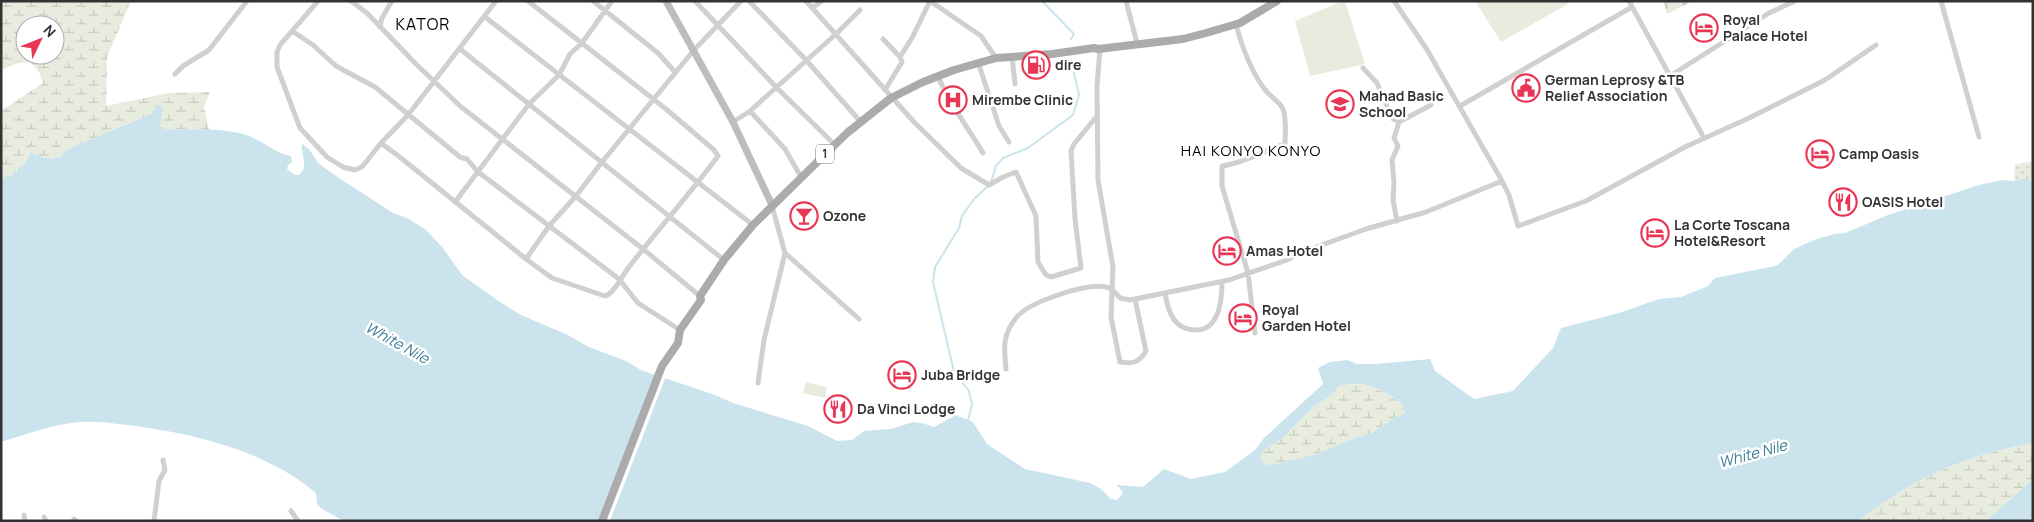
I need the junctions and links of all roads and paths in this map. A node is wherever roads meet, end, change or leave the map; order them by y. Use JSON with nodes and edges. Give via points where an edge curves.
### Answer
{"nodes":[{"id":1,"x":247,"y":1,"type":"edge"},
{"id":2,"x":318,"y":1,"type":"edge"},
{"id":3,"x":351,"y":1,"type":"edge"},
{"id":4,"x":392,"y":1,"type":"edge"},
{"id":5,"x":528,"y":1,"type":"edge"},
{"id":6,"x":593,"y":1,"type":"edge"},
{"id":7,"x":612,"y":1,"type":"edge"},
{"id":8,"x":666,"y":1,"type":"edge"},
{"id":9,"x":695,"y":1,"type":"edge"},
{"id":10,"x":741,"y":1,"type":"edge"},
{"id":11,"x":750,"y":1,"type":"edge"},
{"id":12,"x":806,"y":1,"type":"edge"},
{"id":13,"x":822,"y":1,"type":"edge"},
{"id":14,"x":930,"y":1,"type":"edge"},
{"id":15,"x":1126,"y":1,"type":"edge"},
{"id":16,"x":1277,"y":1,"type":"edge"},
{"id":17,"x":1394,"y":1,"type":"edge"},
{"id":18,"x":1629,"y":1,"type":"edge"},
{"id":19,"x":1795,"y":1,"type":"edge"},
{"id":20,"x":1941,"y":1,"type":"edge"},
{"id":21,"x":493,"y":2,"type":"edge"},
{"id":22,"x":1632,"y":7,"type":"junction"},
{"id":23,"x":812,"y":8,"type":"junction"},
{"id":24,"x":860,"y":10,"type":"dead end"},
{"id":25,"x":605,"y":11,"type":"junction"},
{"id":26,"x":485,"y":17,"type":"junction"},
{"id":27,"x":717,"y":24,"type":"junction"},
{"id":28,"x":1236,"y":24,"type":"junction"},
{"id":29,"x":380,"y":27,"type":"junction"},
{"id":30,"x":292,"y":31,"type":"junction"},
{"id":31,"x":836,"y":34,"type":"junction"},
{"id":32,"x":883,"y":38,"type":"dead end"},
{"id":33,"x":582,"y":43,"type":"junction"},
{"id":34,"x":1137,"y":43,"type":"junction"},
{"id":35,"x":1876,"y":45,"type":"dead end"},
{"id":36,"x":460,"y":49,"type":"junction"},
{"id":37,"x":1095,"y":49,"type":"junction"},
{"id":38,"x":694,"y":50,"type":"junction"},
{"id":39,"x":1012,"y":56,"type":"junction"},
{"id":40,"x":900,"y":57,"type":"junction"},
{"id":41,"x":996,"y":58,"type":"junction"},
{"id":42,"x":806,"y":60,"type":"junction"},
{"id":43,"x":978,"y":62,"type":"junction"},
{"id":44,"x":1363,"y":68,"type":"dead end"},
{"id":45,"x":675,"y":72,"type":"junction"},
{"id":46,"x":175,"y":74,"type":"dead end"},
{"id":47,"x":559,"y":75,"type":"junction"},
{"id":48,"x":938,"y":76,"type":"junction"},
{"id":49,"x":1670,"y":76,"type":"junction"},
{"id":50,"x":434,"y":82,"type":"junction"},
{"id":51,"x":1015,"y":84,"type":"dead end"},
{"id":52,"x":776,"y":87,"type":"junction"},
{"id":53,"x":885,"y":90,"type":"junction"},
{"id":54,"x":891,"y":98,"type":"junction"},
{"id":55,"x":653,"y":99,"type":"junction"},
{"id":56,"x":529,"y":104,"type":"junction"},
{"id":57,"x":1430,"y":104,"type":"dead end"},
{"id":58,"x":1460,"y":106,"type":"junction"},
{"id":59,"x":750,"y":111,"type":"junction"},
{"id":60,"x":408,"y":115,"type":"junction"},
{"id":61,"x":1097,"y":116,"type":"junction"},
{"id":62,"x":860,"y":121,"type":"junction"},
{"id":63,"x":733,"y":122,"type":"junction"},
{"id":64,"x":1399,"y":122,"type":"junction"},
{"id":65,"x":630,"y":128,"type":"junction"},
{"id":66,"x":1979,"y":137,"type":"dead end"},
{"id":67,"x":1704,"y":138,"type":"junction"},
{"id":68,"x":502,"y":140,"type":"junction"},
{"id":69,"x":1009,"y":142,"type":"dead end"},
{"id":70,"x":381,"y":143,"type":"junction"},
{"id":71,"x":835,"y":145,"type":"junction"},
{"id":72,"x":983,"y":153,"type":"dead end"},
{"id":73,"x":602,"y":162,"type":"junction"},
{"id":74,"x":477,"y":171,"type":"junction"},
{"id":75,"x":802,"y":177,"type":"junction"},
{"id":76,"x":1502,"y":181,"type":"junction"},
{"id":77,"x":696,"y":182,"type":"junction"},
{"id":78,"x":576,"y":196,"type":"junction"},
{"id":79,"x":455,"y":202,"type":"junction"},
{"id":80,"x":772,"y":205,"type":"junction"},
{"id":81,"x":670,"y":215,"type":"junction"},
{"id":82,"x":1397,"y":221,"type":"junction"},
{"id":83,"x":753,"y":225,"type":"junction"},
{"id":84,"x":549,"y":226,"type":"junction"},
{"id":85,"x":643,"y":248,"type":"junction"},
{"id":86,"x":785,"y":253,"type":"junction"},
{"id":87,"x":526,"y":259,"type":"junction"},
{"id":88,"x":724,"y":260,"type":"junction"},
{"id":89,"x":1248,"y":273,"type":"junction"},
{"id":90,"x":619,"y":280,"type":"junction"},
{"id":91,"x":1222,"y":282,"type":"junction"},
{"id":92,"x":1112,"y":288,"type":"junction"},
{"id":93,"x":1165,"y":294,"type":"junction"},
{"id":94,"x":700,"y":296,"type":"junction"},
{"id":95,"x":1135,"y":300,"type":"junction"},
{"id":96,"x":860,"y":319,"type":"dead end"},
{"id":97,"x":680,"y":330,"type":"junction"},
{"id":98,"x":1255,"y":333,"type":"dead end"},
{"id":99,"x":664,"y":367,"type":"junction"},
{"id":100,"x":1006,"y":369,"type":"dead end"},
{"id":101,"x":758,"y":383,"type":"dead end"},
{"id":102,"x":163,"y":460,"type":"dead end"},
{"id":103,"x":290,"y":511,"type":"dead end"},
{"id":104,"x":154,"y":521,"type":"edge"},
{"id":105,"x":298,"y":521,"type":"edge"},
{"id":106,"x":602,"y":521,"type":"edge"},
{"id":107,"x":607,"y":521,"type":"edge"}],
"edges":[{"from":1,"to":46,"type":"street","via":[[209,50]]},
{"from":2,"to":30,"type":"street"},
{"from":3,"to":29,"type":"street"},
{"from":4,"to":29,"type":"street","via":[[382,16]]},
{"from":5,"to":33,"type":"street"},
{"from":6,"to":25,"type":"street"},
{"from":7,"to":25,"type":"street"},
{"from":8,"to":38,"type":"street"},
{"from":9,"to":27,"type":"street"},
{"from":10,"to":27,"type":"street"},
{"from":11,"to":42,"type":"street"},
{"from":12,"to":23,"type":"street"},
{"from":13,"to":23,"type":"street"},
{"from":14,"to":40,"type":"street"},
{"from":14,"to":41,"type":"street","via":[[980,36]]},
{"from":15,"to":34,"type":"street"},
{"from":16,"to":28,"type":"main road","number":"1"},
{"from":17,"to":58,"type":"street"},
{"from":18,"to":22,"type":"street"},
{"from":19,"to":49,"type":"street","via":[[1769,13]]},
{"from":20,"to":66,"type":"street"},
{"from":21,"to":26,"type":"street"},
{"from":22,"to":49,"type":"street"},
{"from":22,"to":58,"type":"street"},
{"from":23,"to":31,"type":"street"},
{"from":24,"to":31,"type":"street"},
{"from":25,"to":33,"type":"street"},
{"from":25,"to":45,"type":"street","via":[[658,53]]},
{"from":26,"to":36,"type":"street"},
{"from":26,"to":47,"type":"street"},
{"from":27,"to":38,"type":"street"},
{"from":27,"to":52,"type":"street"},
{"from":28,"to":34,"type":"main road","number":"1","via":[[1183,38]]},
{"from":28,"to":89,"type":"street","via":[[1258,78],[1267,93],[1282,106],[1286,120],[1285,144],[1222,166],[1222,186]]},
{"from":29,"to":50,"type":"street"},
{"from":30,"to":60,"type":"street","via":[[336,66],[375,87]]},
{"from":30,"to":70,"type":"street","via":[[280,45],[276,61],[302,130],[326,157],[350,169],[362,167]]},
{"from":31,"to":42,"type":"street"},
{"from":31,"to":53,"type":"street"},
{"from":32,"to":40,"type":"street"},
{"from":33,"to":47,"type":"street","via":[[570,54]]},
{"from":33,"to":55,"type":"street"},
{"from":34,"to":37,"type":"main road","number":"1"},
{"from":35,"to":67,"type":"street","via":[[1825,80]]},
{"from":36,"to":50,"type":"street"},
{"from":36,"to":56,"type":"street"},
{"from":37,"to":39,"type":"main road","number":"1"},
{"from":37,"to":61,"type":"street"},
{"from":38,"to":45,"type":"street"},
{"from":38,"to":63,"type":"street"},
{"from":39,"to":41,"type":"main road","number":"1"},
{"from":39,"to":51,"type":"street"},
{"from":40,"to":53,"type":"street","via":[[902,62]]},
{"from":41,"to":43,"type":"main road","number":"1"},
{"from":42,"to":52,"type":"street"},
{"from":42,"to":62,"type":"street"},
{"from":43,"to":48,"type":"main road","number":"1"},
{"from":43,"to":69,"type":"street","via":[[999,126]]},
{"from":44,"to":64,"type":"street","via":[[1377,83],[1392,118]]},
{"from":45,"to":55,"type":"street"},
{"from":47,"to":56,"type":"street"},
{"from":47,"to":65,"type":"street"},
{"from":48,"to":54,"type":"main road","number":"1"},
{"from":48,"to":72,"type":"street","via":[[948,100]]},
{"from":49,"to":67,"type":"street"},
{"from":50,"to":60,"type":"street"},
{"from":50,"to":68,"type":"street"},
{"from":52,"to":59,"type":"street"},
{"from":52,"to":71,"type":"street"},
{"from":53,"to":54,"type":"street"},
{"from":54,"to":61,"type":"street","via":[[961,168],[982,181],[989,185],[1016,172],[1036,216],[1038,262],[1051,277],[1081,268],[1071,151]]},
{"from":54,"to":62,"type":"main road","number":"1"},
{"from":55,"to":65,"type":"street"},
{"from":55,"to":77,"type":"street","via":[[718,154]]},
{"from":56,"to":68,"type":"street"},
{"from":56,"to":73,"type":"street"},
{"from":57,"to":64,"type":"street"},
{"from":58,"to":76,"type":"street"},
{"from":59,"to":63,"type":"street"},
{"from":59,"to":75,"type":"street","via":[[785,149]]},
{"from":60,"to":70,"type":"street"},
{"from":60,"to":74,"type":"street","via":[[460,157],[467,159]]},
{"from":61,"to":92,"type":"street","via":[[1098,180],[1113,267]]},
{"from":62,"to":71,"type":"main road","number":"1"},
{"from":63,"to":80,"type":"street"},
{"from":64,"to":82,"type":"street","via":[[1394,138],[1398,146],[1392,160]]},
{"from":65,"to":73,"type":"street"},
{"from":65,"to":77,"type":"street"},
{"from":67,"to":76,"type":"street","via":[[1586,202],[1518,226]]},
{"from":68,"to":74,"type":"street"},
{"from":68,"to":78,"type":"street"},
{"from":70,"to":79,"type":"street"},
{"from":71,"to":75,"type":"main road","number":"1"},
{"from":73,"to":78,"type":"street"},
{"from":73,"to":81,"type":"street"},
{"from":74,"to":79,"type":"street"},
{"from":74,"to":84,"type":"street"},
{"from":75,"to":80,"type":"main road","number":"1"},
{"from":76,"to":82,"type":"street"},
{"from":77,"to":81,"type":"street"},
{"from":77,"to":83,"type":"street"},
{"from":78,"to":84,"type":"street"},
{"from":78,"to":85,"type":"street"},
{"from":79,"to":87,"type":"street"},
{"from":80,"to":83,"type":"main road","number":"1"},
{"from":80,"to":86,"type":"street"},
{"from":81,"to":85,"type":"street"},
{"from":81,"to":88,"type":"street"},
{"from":82,"to":89,"type":"street","via":[[1366,229]]},
{"from":83,"to":88,"type":"main road","number":"1"},
{"from":84,"to":87,"type":"street"},
{"from":84,"to":90,"type":"street"},
{"from":85,"to":90,"type":"street"},
{"from":85,"to":94,"type":"street"},
{"from":86,"to":96,"type":"street"},
{"from":86,"to":101,"type":"street","via":[[764,340]]},
{"from":87,"to":90,"type":"street","via":[[552,278],[606,296],[612,293]]},
{"from":88,"to":94,"type":"main road","number":"1"},
{"from":89,"to":91,"type":"street"},
{"from":89,"to":98,"type":"street"},
{"from":90,"to":97,"type":"street","via":[[638,303]]},
{"from":91,"to":93,"type":"street"},
{"from":91,"to":93,"type":"street","via":[[1220,306],[1212,324],[1205,329],[1189,330],[1176,325],[1168,310]]},
{"from":92,"to":95,"type":"street","via":[[1120,298]]},
{"from":92,"to":95,"type":"street","via":[[1111,317],[1120,362],[1136,362],[1146,351]]},
{"from":92,"to":100,"type":"street","via":[[1099,286],[1060,294],[1035,303],[1021,313],[1011,325],[1003,344]]},
{"from":93,"to":95,"type":"street"},
{"from":94,"to":97,"type":"main road","number":"1","via":[[701,300]]},
{"from":97,"to":99,"type":"main road","number":"1","via":[[678,344]]},
{"from":99,"to":106,"type":"main road","number":"1"},
{"from":99,"to":107,"type":"main road","number":"1"},
{"from":102,"to":104,"type":"street","via":[[165,470],[159,481]]},
{"from":103,"to":105,"type":"street"}]}
